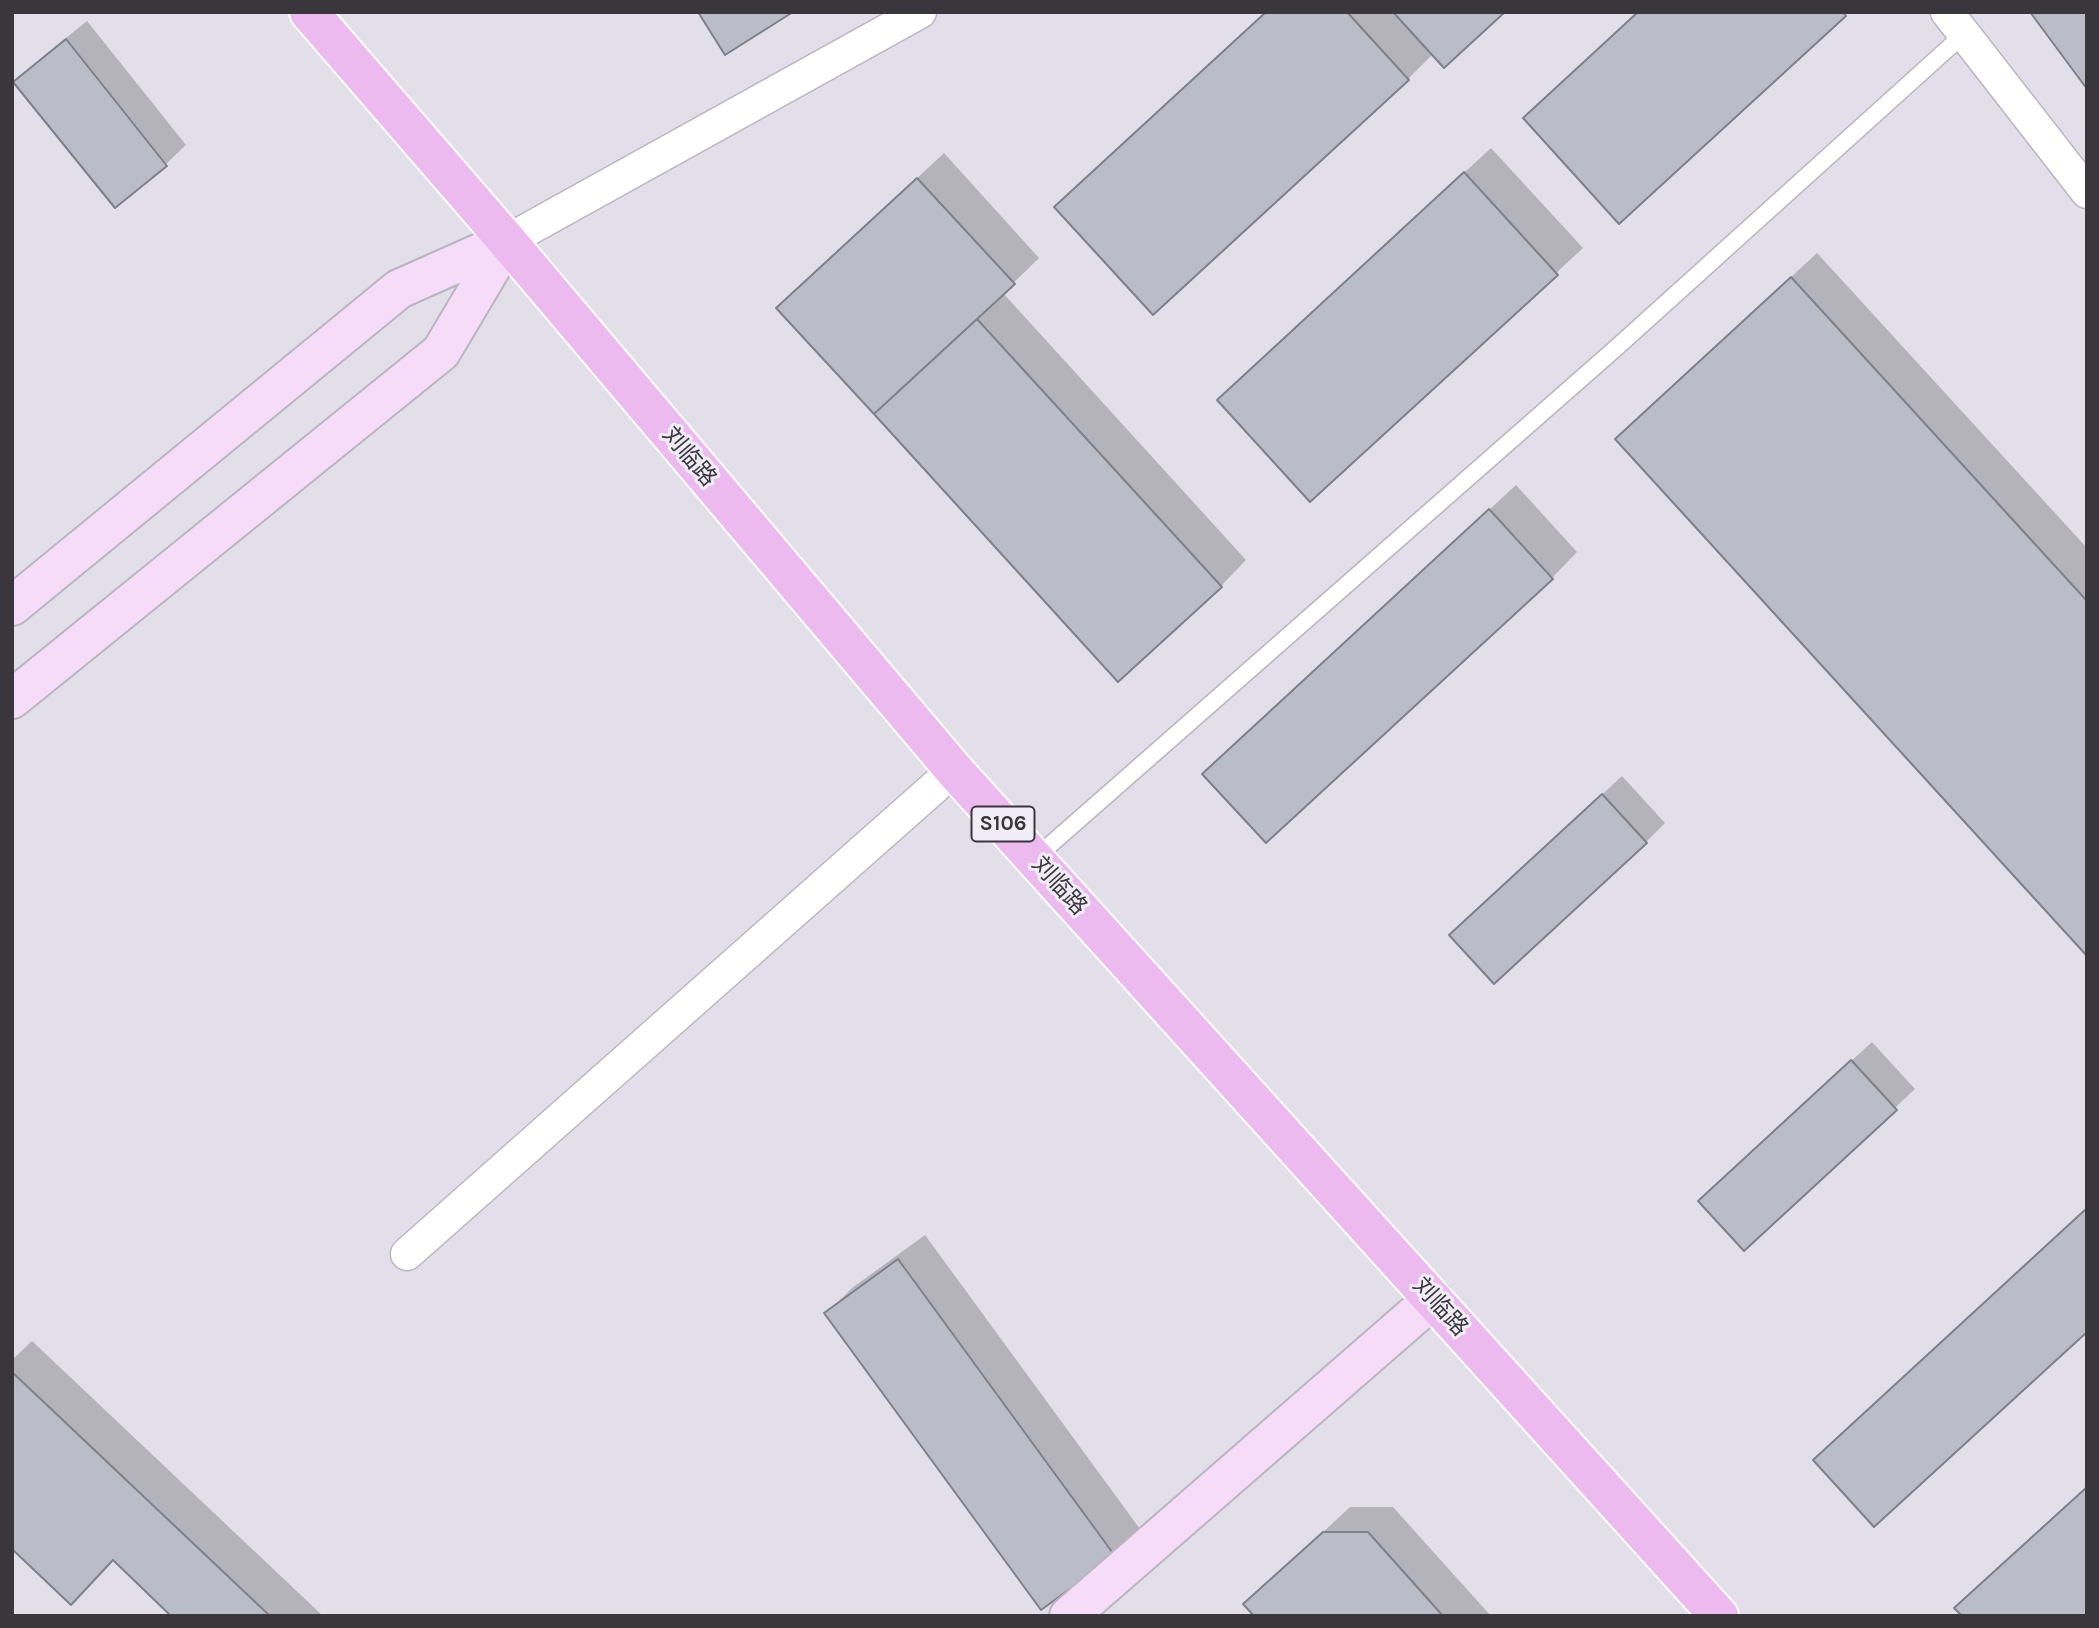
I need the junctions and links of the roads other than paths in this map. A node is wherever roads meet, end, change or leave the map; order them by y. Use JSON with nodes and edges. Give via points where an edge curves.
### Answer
{"nodes":[{"id":1,"x":310,"y":12,"type":"edge"},
{"id":2,"x":920,"y":12,"type":"edge"},
{"id":3,"x":1956,"y":23,"type":"edge"},
{"id":4,"x":2087,"y":192,"type":"edge"},
{"id":5,"x":507,"y":241,"type":"junction"},
{"id":6,"x":12,"y":606,"type":"edge"},
{"id":7,"x":12,"y":699,"type":"edge"},
{"id":8,"x":954,"y":770,"type":"junction"},
{"id":9,"x":1034,"y":859,"type":"junction"},
{"id":10,"x":407,"y":1255,"type":"dead end"},
{"id":11,"x":1433,"y":1299,"type":"junction"},
{"id":12,"x":1069,"y":1616,"type":"edge"},
{"id":13,"x":1719,"y":1616,"type":"edge"}],
"edges":[{"from":1,"to":5,"type":"main road","name":"刘临路","number":"S106"},
{"from":2,"to":5,"type":"street"},
{"from":3,"to":4,"type":"street"},
{"from":3,"to":9,"type":"lane","via":[[1616,348]]},
{"from":5,"to":6,"type":"main road","via":[[399,289]]},
{"from":5,"to":7,"type":"main road","via":[[440,352]]},
{"from":5,"to":8,"type":"main road","name":"刘临路","number":"S106"},
{"from":8,"to":9,"type":"main road","name":"刘临路","number":"S106"},
{"from":8,"to":10,"type":"street"},
{"from":9,"to":11,"type":"main road","name":"刘临路","number":"S106"},
{"from":11,"to":12,"type":"main road"},
{"from":11,"to":13,"type":"main road","name":"刘临路","number":"S106"}]}
